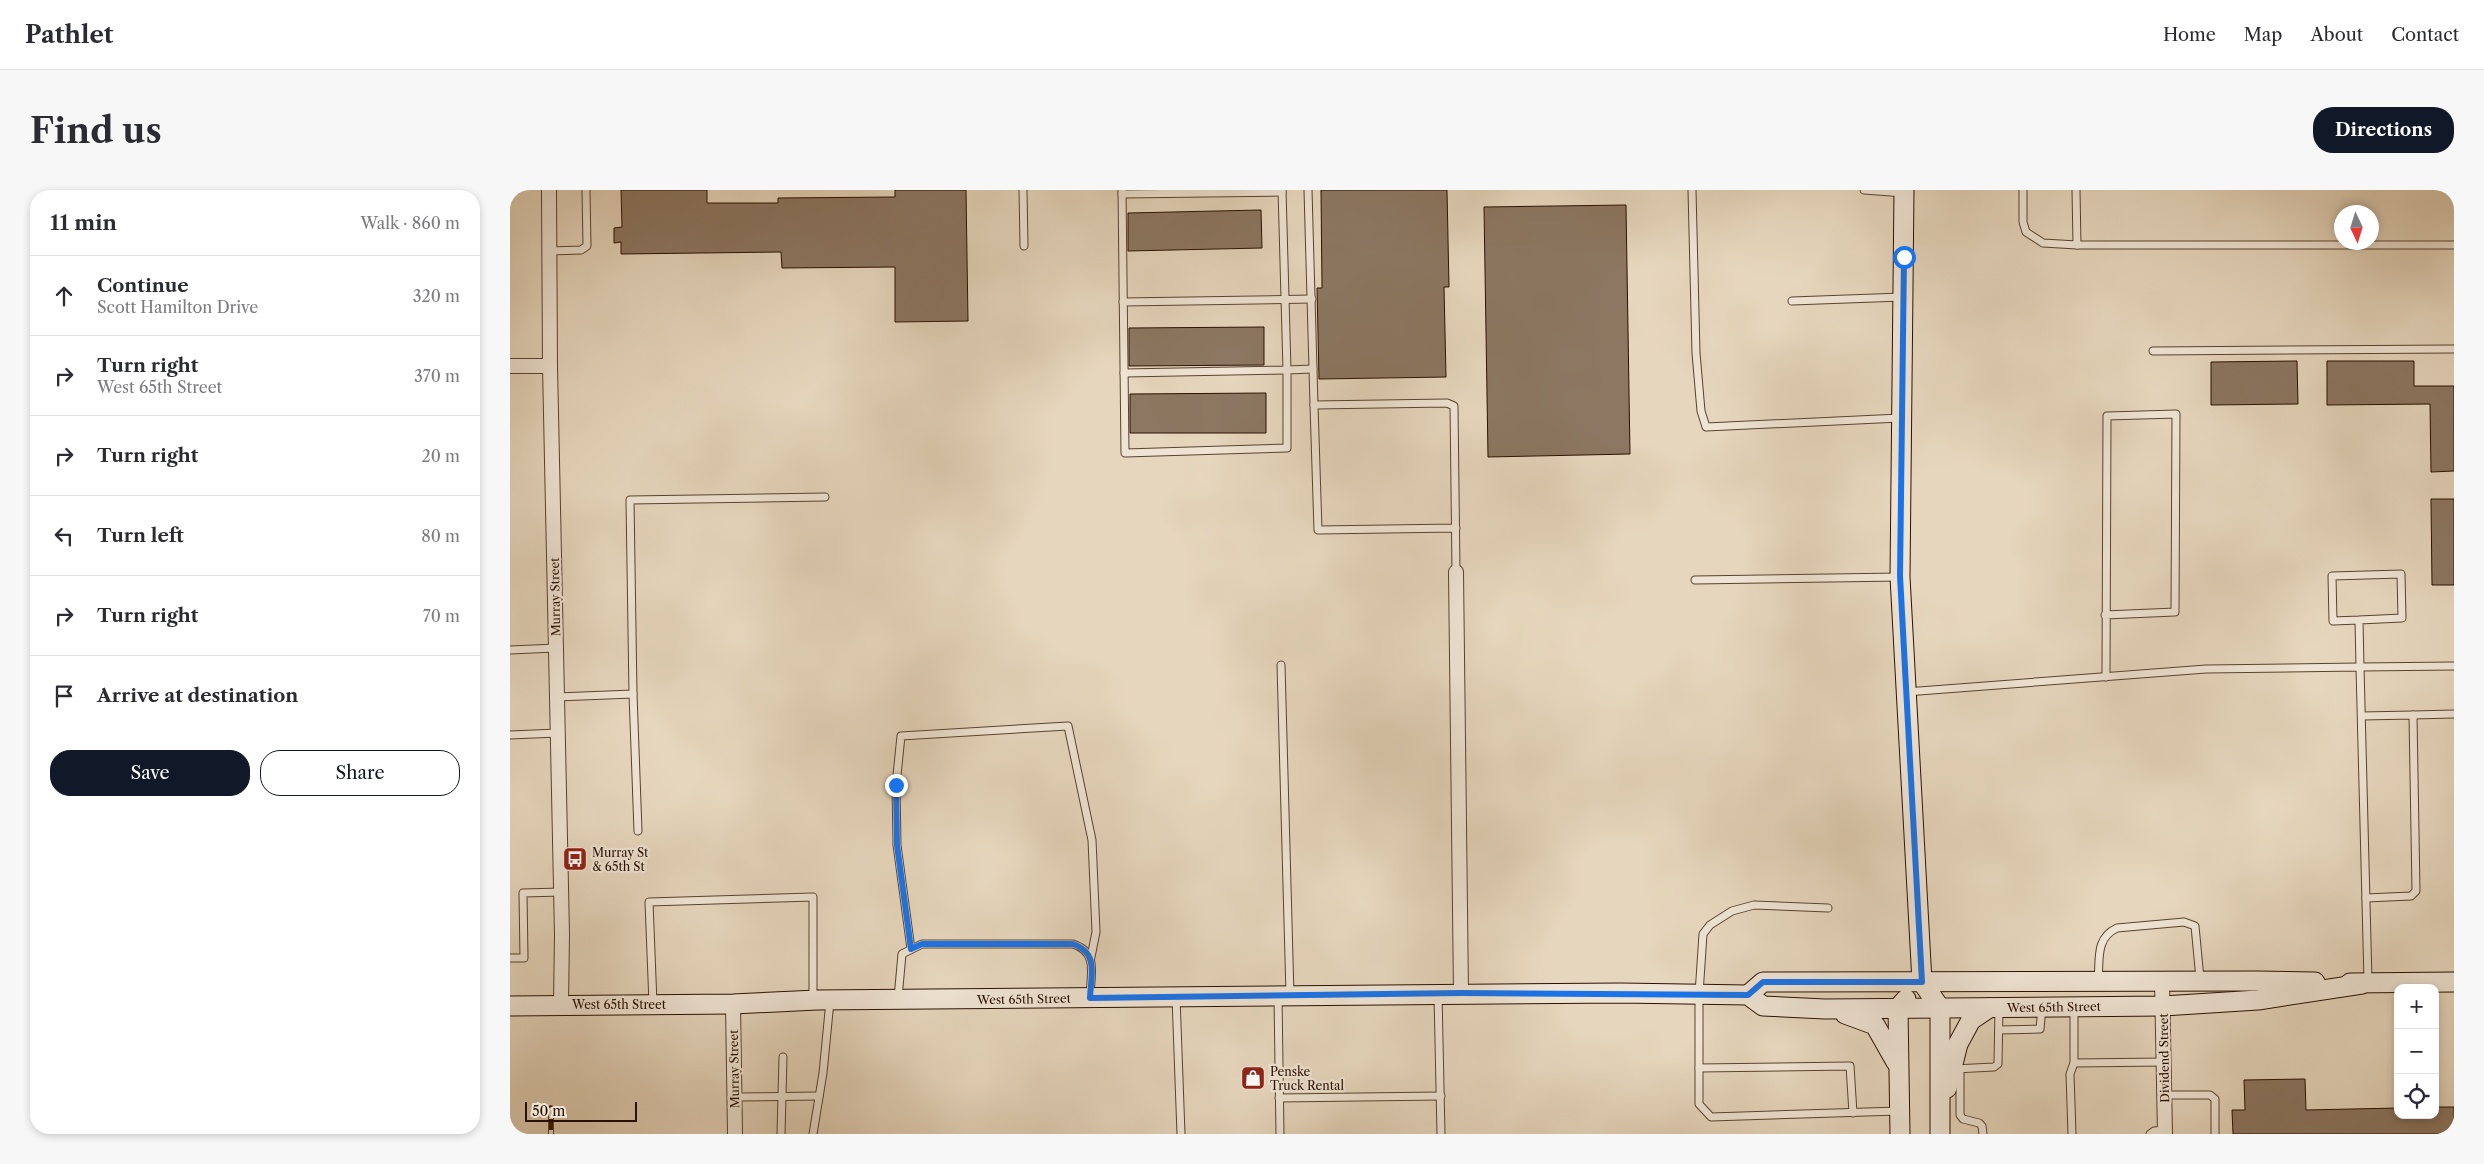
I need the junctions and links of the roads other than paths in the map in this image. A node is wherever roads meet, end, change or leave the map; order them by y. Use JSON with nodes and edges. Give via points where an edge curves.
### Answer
{"nodes":[{"id":1,"x":549,"y":190,"type":"edge"},
{"id":2,"x":586,"y":190,"type":"edge"},
{"id":3,"x":1023,"y":190,"type":"edge"},
{"id":4,"x":1308,"y":190,"type":"edge"},
{"id":5,"x":1692,"y":190,"type":"edge"},
{"id":6,"x":1864,"y":190,"type":"edge"},
{"id":7,"x":2022,"y":190,"type":"edge"},
{"id":8,"x":2076,"y":190,"type":"edge"},
{"id":9,"x":1282,"y":191,"type":"edge"},
{"id":10,"x":1904,"y":191,"type":"edge"},
{"id":11,"x":1122,"y":192,"type":"edge"},
{"id":12,"x":2077,"y":245,"type":"junction"},
{"id":13,"x":2454,"y":245,"type":"edge"},
{"id":14,"x":1024,"y":246,"type":"dead end"},
{"id":15,"x":550,"y":251,"type":"junction"},
{"id":16,"x":1902,"y":297,"type":"junction"},
{"id":17,"x":1312,"y":299,"type":"junction"},
{"id":18,"x":1285,"y":300,"type":"junction"},
{"id":19,"x":1792,"y":301,"type":"dead end"},
{"id":20,"x":1123,"y":302,"type":"junction"},
{"id":21,"x":2454,"y":349,"type":"edge"},
{"id":22,"x":2153,"y":351,"type":"dead end"},
{"id":23,"x":510,"y":366,"type":"edge"},
{"id":24,"x":550,"y":366,"type":"junction"},
{"id":25,"x":1313,"y":369,"type":"junction"},
{"id":26,"x":1287,"y":370,"type":"junction"},
{"id":27,"x":1124,"y":373,"type":"junction"},
{"id":28,"x":1314,"y":405,"type":"junction"},
{"id":29,"x":1903,"y":418,"type":"junction"},
{"id":30,"x":825,"y":497,"type":"dead end"},
{"id":31,"x":1456,"y":528,"type":"junction"},
{"id":32,"x":1456,"y":572,"type":"joint"},
{"id":33,"x":1900,"y":576,"type":"junction"},
{"id":34,"x":1695,"y":580,"type":"dead end"},
{"id":35,"x":2105,"y":615,"type":"junction"},
{"id":36,"x":2360,"y":620,"type":"junction"},
{"id":37,"x":556,"y":648,"type":"junction"},
{"id":38,"x":510,"y":650,"type":"edge"},
{"id":39,"x":1281,"y":665,"type":"dead end"},
{"id":40,"x":2454,"y":666,"type":"edge"},
{"id":41,"x":2360,"y":667,"type":"junction"},
{"id":42,"x":2106,"y":677,"type":"junction"},
{"id":43,"x":1906,"y":692,"type":"junction"},
{"id":44,"x":633,"y":694,"type":"junction"},
{"id":45,"x":557,"y":696,"type":"junction"},
{"id":46,"x":2454,"y":714,"type":"edge"},
{"id":47,"x":2413,"y":715,"type":"junction"},
{"id":48,"x":2362,"y":716,"type":"junction"},
{"id":49,"x":558,"y":733,"type":"junction"},
{"id":50,"x":510,"y":735,"type":"edge"},
{"id":51,"x":638,"y":831,"type":"dead end"},
{"id":52,"x":561,"y":892,"type":"junction"},
{"id":53,"x":2366,"y":898,"type":"junction"},
{"id":54,"x":1828,"y":908,"type":"dead end"},
{"id":55,"x":911,"y":949,"type":"junction"},
{"id":56,"x":1091,"y":957,"type":"junction"},
{"id":57,"x":510,"y":958,"type":"edge"},
{"id":58,"x":2098,"y":981,"type":"junction"},
{"id":59,"x":2162,"y":981,"type":"junction"},
{"id":60,"x":1922,"y":982,"type":"junction"},
{"id":61,"x":2200,"y":982,"type":"junction"},
{"id":62,"x":2454,"y":982,"type":"edge"},
{"id":63,"x":2365,"y":984,"type":"junction"},
{"id":64,"x":1461,"y":993,"type":"junction"},
{"id":65,"x":1438,"y":994,"type":"junction"},
{"id":66,"x":1699,"y":994,"type":"junction"},
{"id":67,"x":1748,"y":995,"type":"junction"},
{"id":68,"x":1284,"y":996,"type":"junction"},
{"id":69,"x":1176,"y":997,"type":"junction"},
{"id":70,"x":1090,"y":998,"type":"junction"},
{"id":71,"x":898,"y":1000,"type":"junction"},
{"id":72,"x":821,"y":1001,"type":"junction"},
{"id":73,"x":653,"y":1004,"type":"junction"},
{"id":74,"x":733,"y":1004,"type":"junction"},
{"id":75,"x":561,"y":1005,"type":"junction"},
{"id":76,"x":510,"y":1006,"type":"edge"},
{"id":77,"x":2163,"y":1006,"type":"junction"},
{"id":78,"x":2042,"y":1007,"type":"junction"},
{"id":79,"x":2074,"y":1007,"type":"junction"},
{"id":80,"x":1898,"y":1008,"type":"junction"},
{"id":81,"x":1940,"y":1008,"type":"junction"},
{"id":82,"x":1994,"y":1008,"type":"junction"},
{"id":83,"x":1825,"y":1009,"type":"junction"},
{"id":84,"x":1999,"y":1030,"type":"junction"},
{"id":85,"x":784,"y":1057,"type":"dead end"},
{"id":86,"x":2164,"y":1062,"type":"junction"},
{"id":87,"x":2074,"y":1063,"type":"junction"},
{"id":88,"x":1898,"y":1066,"type":"junction"},
{"id":89,"x":1699,"y":1068,"type":"junction"},
{"id":90,"x":1951,"y":1069,"type":"junction"},
{"id":91,"x":2164,"y":1095,"type":"junction"},
{"id":92,"x":782,"y":1096,"type":"junction"},
{"id":93,"x":819,"y":1096,"type":"junction"},
{"id":94,"x":1440,"y":1096,"type":"junction"},
{"id":95,"x":735,"y":1097,"type":"junction"},
{"id":96,"x":1278,"y":1098,"type":"junction"},
{"id":97,"x":1899,"y":1111,"type":"junction"},
{"id":98,"x":1853,"y":1113,"type":"junction"},
{"id":99,"x":1940,"y":1125,"type":"edge"},
{"id":100,"x":2165,"y":1132,"type":"edge"},
{"id":101,"x":735,"y":1134,"type":"edge"},
{"id":102,"x":781,"y":1134,"type":"edge"},
{"id":103,"x":813,"y":1134,"type":"edge"},
{"id":104,"x":1181,"y":1134,"type":"edge"},
{"id":105,"x":1280,"y":1134,"type":"edge"},
{"id":106,"x":1441,"y":1134,"type":"edge"},
{"id":107,"x":1900,"y":1134,"type":"edge"},
{"id":108,"x":1983,"y":1134,"type":"edge"},
{"id":109,"x":2072,"y":1134,"type":"edge"},
{"id":110,"x":2150,"y":1134,"type":"edge"},
{"id":111,"x":2215,"y":1134,"type":"edge"}],
"edges":[{"from":1,"to":15,"type":"street","name":"Murray Street"},
{"from":2,"to":15,"type":"lane","via":[[587,246],[581,250]]},
{"from":3,"to":14,"type":"lane"},
{"from":4,"to":17,"type":"lane"},
{"from":5,"to":29,"type":"lane","via":[[1696,353],[1700,412],[1706,427]]},
{"from":6,"to":10,"type":"lane"},
{"from":7,"to":12,"type":"lane","via":[[2026,232],[2044,244]]},
{"from":8,"to":12,"type":"lane"},
{"from":9,"to":11,"type":"lane"},
{"from":9,"to":18,"type":"lane"},
{"from":10,"to":16,"type":"main road"},
{"from":11,"to":20,"type":"lane"},
{"from":12,"to":13,"type":"lane"},
{"from":15,"to":24,"type":"street","name":"Murray Street"},
{"from":16,"to":19,"type":"lane"},
{"from":16,"to":29,"type":"main road"},
{"from":17,"to":18,"type":"lane"},
{"from":17,"to":25,"type":"lane"},
{"from":18,"to":20,"type":"lane"},
{"from":18,"to":26,"type":"lane"},
{"from":20,"to":27,"type":"lane"},
{"from":21,"to":22,"type":"lane"},
{"from":23,"to":24,"type":"street"},
{"from":24,"to":37,"type":"street","name":"Murray Street"},
{"from":25,"to":26,"type":"lane"},
{"from":25,"to":28,"type":"lane"},
{"from":26,"to":27,"type":"lane"},
{"from":26,"to":27,"type":"lane","via":[[1287,448],[1125,453]]},
{"from":28,"to":31,"type":"lane","via":[[1318,530]]},
{"from":28,"to":31,"type":"lane","via":[[1451,403],[1454,406]]},
{"from":29,"to":33,"type":"main road"},
{"from":30,"to":44,"type":"lane","via":[[630,500]]},
{"from":31,"to":32,"type":"lane"},
{"from":32,"to":64,"type":"street"},
{"from":33,"to":34,"type":"lane"},
{"from":33,"to":43,"type":"main road"},
{"from":35,"to":35,"type":"lane","via":[[2107,416],[2176,414],[2175,612]]},
{"from":35,"to":42,"type":"lane"},
{"from":36,"to":36,"type":"lane","via":[[2333,620],[2332,576],[2401,574],[2402,618]]},
{"from":36,"to":41,"type":"lane"},
{"from":37,"to":38,"type":"lane"},
{"from":37,"to":45,"type":"street","name":"Murray Street"},
{"from":39,"to":68,"type":"lane"},
{"from":40,"to":41,"type":"lane"},
{"from":41,"to":42,"type":"lane","via":[[2206,669]]},
{"from":41,"to":48,"type":"lane"},
{"from":42,"to":43,"type":"lane"},
{"from":43,"to":60,"type":"main road"},
{"from":44,"to":45,"type":"lane"},
{"from":44,"to":51,"type":"lane"},
{"from":45,"to":49,"type":"street","name":"Murray Street"},
{"from":46,"to":47,"type":"lane"},
{"from":47,"to":48,"type":"lane"},
{"from":47,"to":53,"type":"lane","via":[[2416,891],[2411,896]]},
{"from":48,"to":53,"type":"lane"},
{"from":49,"to":50,"type":"lane"},
{"from":49,"to":52,"type":"street","name":"Murray Street"},
{"from":52,"to":57,"type":"lane","via":[[523,893],[524,958]]},
{"from":52,"to":75,"type":"street","name":"Murray Street"},
{"from":53,"to":63,"type":"lane"},
{"from":54,"to":66,"type":"lane","via":[[1754,906],[1732,911],[1718,919],[1704,934]]},
{"from":55,"to":56,"type":"lane","via":[[922,944],[1073,944],[1084,947]]},
{"from":55,"to":56,"type":"lane","via":[[897,845],[896,785],[901,736],[1068,726],[1092,840],[1096,932]]},
{"from":55,"to":71,"type":"lane","via":[[902,954]]},
{"from":56,"to":70,"type":"lane"},
{"from":58,"to":59,"type":"main road","name":"West 65th Street"},
{"from":58,"to":60,"type":"main road","name":"West 65th Street"},
{"from":58,"to":61,"type":"lane","via":[[2098,955],[2107,932],[2117,928],[2184,922],[2191,923],[2196,931]]},
{"from":59,"to":61,"type":"main road","name":"West 65th Street"},
{"from":59,"to":77,"type":"street","name":"Dividend Street"},
{"from":60,"to":67,"type":"main road","name":"West 65th Street","via":[[1763,982]]},
{"from":60,"to":80,"type":"main road"},
{"from":60,"to":81,"type":"main road"},
{"from":61,"to":63,"type":"main road","name":"West 65th Street","via":[[2256,980]]},
{"from":62,"to":63,"type":"main road","name":"West 65th Street"},
{"from":63,"to":77,"type":"main road","name":"West 65th Street","via":[[2258,1000]]},
{"from":64,"to":65,"type":"main road","name":"West 65th Street"},
{"from":64,"to":66,"type":"main road","name":"West 65th Street"},
{"from":65,"to":68,"type":"main road","name":"West 65th Street"},
{"from":65,"to":94,"type":"lane"},
{"from":66,"to":67,"type":"main road","name":"West 65th Street"},
{"from":66,"to":89,"type":"lane"},
{"from":67,"to":83,"type":"main road","name":"West 65th Street","via":[[1763,1006]]},
{"from":68,"to":69,"type":"main road","name":"West 65th Street"},
{"from":68,"to":96,"type":"lane"},
{"from":69,"to":70,"type":"main road","name":"West 65th Street"},
{"from":69,"to":104,"type":"lane"},
{"from":70,"to":71,"type":"main road","name":"West 65th Street"},
{"from":71,"to":72,"type":"main road","name":"West 65th Street"},
{"from":72,"to":73,"type":"lane","via":[[813,897],[649,902]]},
{"from":72,"to":74,"type":"main road","name":"West 65th Street"},
{"from":72,"to":93,"type":"lane"},
{"from":73,"to":74,"type":"main road","name":"West 65th Street"},
{"from":73,"to":75,"type":"main road","name":"West 65th Street"},
{"from":74,"to":95,"type":"street","name":"Murray Street"},
{"from":75,"to":76,"type":"main road","name":"West 65th Street"},
{"from":77,"to":79,"type":"main road","name":"West 65th Street"},
{"from":77,"to":86,"type":"street","name":"Dividend Street"},
{"from":78,"to":79,"type":"main road","name":"West 65th Street"},
{"from":78,"to":82,"type":"main road","name":"West 65th Street"},
{"from":78,"to":84,"type":"lane","via":[[2040,1029]]},
{"from":79,"to":87,"type":"lane"},
{"from":80,"to":81,"type":"main road","name":"West 65th Street"},
{"from":80,"to":83,"type":"main road","name":"West 65th Street"},
{"from":80,"to":88,"type":"main road"},
{"from":81,"to":82,"type":"main road","name":"West 65th Street"},
{"from":81,"to":90,"type":"main road"},
{"from":82,"to":84,"type":"lane"},
{"from":82,"to":90,"type":"main road","via":[[1971,1020],[1958,1044]]},
{"from":83,"to":88,"type":"main road","via":[[1859,1017],[1875,1025]]},
{"from":84,"to":90,"type":"lane","via":[[1998,1064],[1994,1067]]},
{"from":85,"to":92,"type":"lane"},
{"from":86,"to":87,"type":"lane"},
{"from":86,"to":91,"type":"street","name":"Dividend Street"},
{"from":87,"to":109,"type":"lane","via":[[2070,1074]]},
{"from":88,"to":97,"type":"main road"},
{"from":89,"to":98,"type":"lane","via":[[1699,1104],[1711,1117]]},
{"from":89,"to":98,"type":"lane","via":[[1850,1066]]},
{"from":90,"to":99,"type":"main road"},
{"from":90,"to":108,"type":"lane","via":[[1960,1115],[1982,1126]]},
{"from":91,"to":100,"type":"street","name":"Dividend Street"},
{"from":91,"to":111,"type":"lane","via":[[2210,1095],[2215,1099]]},
{"from":92,"to":93,"type":"lane"},
{"from":92,"to":95,"type":"lane"},
{"from":92,"to":102,"type":"lane"},
{"from":93,"to":103,"type":"lane"},
{"from":94,"to":96,"type":"lane"},
{"from":94,"to":106,"type":"lane"},
{"from":95,"to":101,"type":"street","name":"Murray Street"},
{"from":96,"to":105,"type":"lane"},
{"from":97,"to":98,"type":"lane"},
{"from":97,"to":107,"type":"main road"},
{"from":100,"to":110,"type":"lane"}]}
